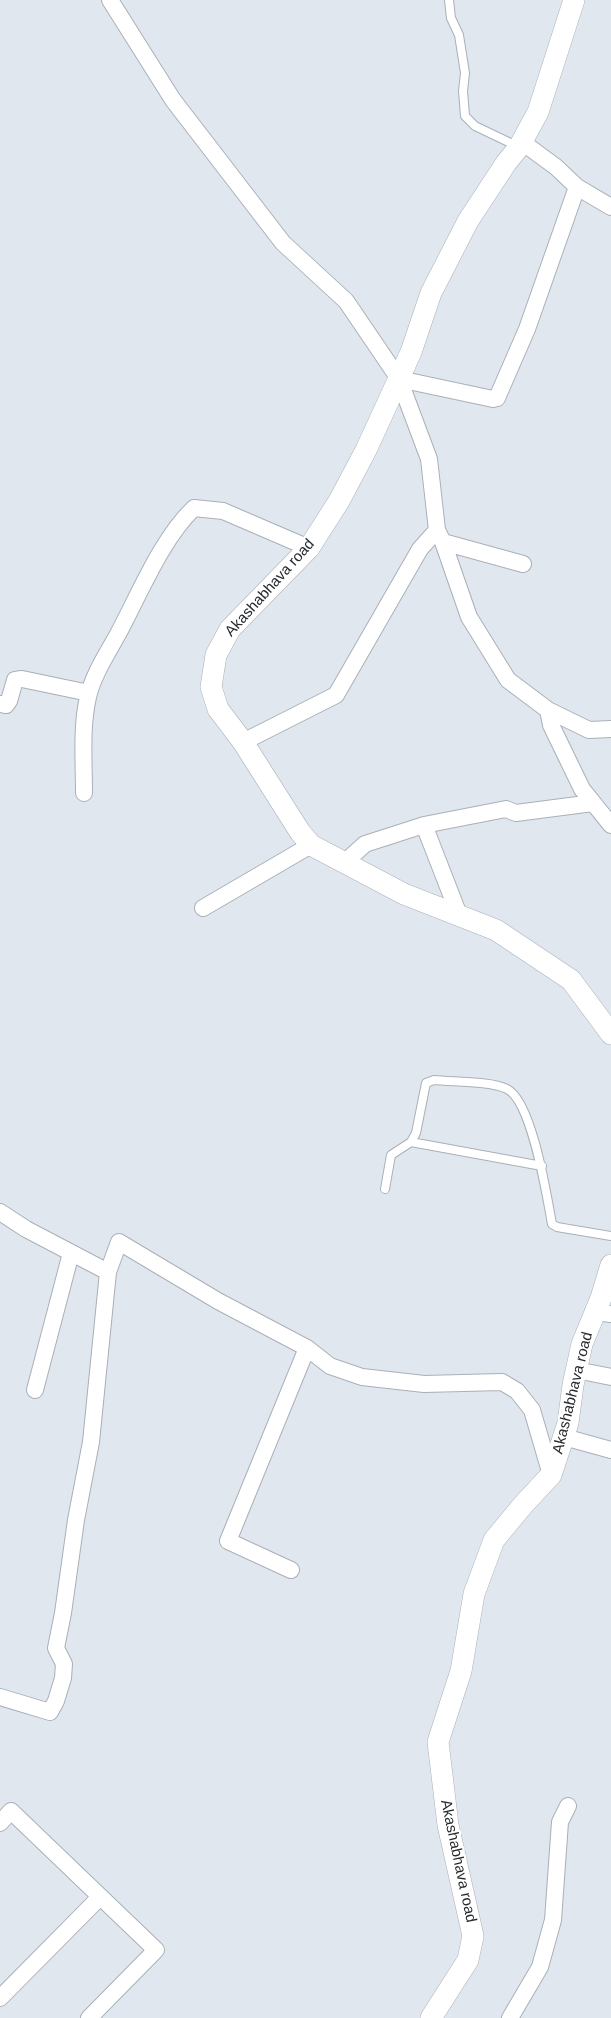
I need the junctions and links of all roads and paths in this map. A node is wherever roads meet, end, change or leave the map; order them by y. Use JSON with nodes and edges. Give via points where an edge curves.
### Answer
{"nodes":[{"id":1,"x":110,"y":0,"type":"edge"},
{"id":2,"x":449,"y":0,"type":"edge"},
{"id":3,"x":574,"y":0,"type":"edge"},
{"id":4,"x":521,"y":145,"type":"junction"},
{"id":5,"x":577,"y":187,"type":"junction"},
{"id":6,"x":611,"y":207,"type":"edge"},
{"id":7,"x":399,"y":379,"type":"junction"},
{"id":8,"x":440,"y":536,"type":"junction"},
{"id":9,"x":309,"y":548,"type":"junction"},
{"id":10,"x":523,"y":564,"type":"dead end"},
{"id":11,"x":89,"y":693,"type":"junction"},
{"id":12,"x":0,"y":704,"type":"edge"},
{"id":13,"x":548,"y":710,"type":"junction"},
{"id":14,"x":611,"y":729,"type":"edge"},
{"id":15,"x":243,"y":742,"type":"junction"},
{"id":16,"x":84,"y":793,"type":"dead end"},
{"id":17,"x":593,"y":803,"type":"junction"},
{"id":18,"x":423,"y":825,"type":"junction"},
{"id":19,"x":611,"y":825,"type":"edge"},
{"id":20,"x":311,"y":845,"type":"junction"},
{"id":21,"x":344,"y":863,"type":"junction"},
{"id":22,"x":203,"y":908,"type":"dead end"},
{"id":23,"x":459,"y":915,"type":"junction"},
{"id":24,"x":611,"y":1034,"type":"edge"},
{"id":25,"x":411,"y":1142,"type":"junction"},
{"id":26,"x":542,"y":1166,"type":"junction"},
{"id":27,"x":385,"y":1189,"type":"dead end"},
{"id":28,"x":0,"y":1212,"type":"edge"},
{"id":29,"x":611,"y":1236,"type":"edge"},
{"id":30,"x":71,"y":1253,"type":"junction"},
{"id":31,"x":611,"y":1265,"type":"edge"},
{"id":32,"x":108,"y":1272,"type":"junction"},
{"id":33,"x":603,"y":1313,"type":"edge"},
{"id":34,"x":307,"y":1348,"type":"junction"},
{"id":35,"x":576,"y":1370,"type":"junction"},
{"id":36,"x":611,"y":1377,"type":"edge"},
{"id":37,"x":35,"y":1390,"type":"dead end"},
{"id":38,"x":564,"y":1437,"type":"junction"},
{"id":39,"x":611,"y":1450,"type":"edge"},
{"id":40,"x":551,"y":1475,"type":"junction"},
{"id":41,"x":291,"y":1570,"type":"dead end"},
{"id":42,"x":0,"y":1697,"type":"edge"},
{"id":43,"x":568,"y":1806,"type":"dead end"},
{"id":44,"x":0,"y":1822,"type":"edge"},
{"id":45,"x":100,"y":1897,"type":"junction"},
{"id":46,"x":0,"y":1998,"type":"edge"},
{"id":47,"x":89,"y":2018,"type":"edge"},
{"id":48,"x":431,"y":2018,"type":"edge"},
{"id":49,"x":510,"y":2018,"type":"edge"}],
"edges":[{"from":1,"to":7,"type":"street","via":[[173,100],[283,243],[346,301]]},
{"from":2,"to":4,"type":"lane","via":[[465,73],[465,116],[475,126]]},
{"from":3,"to":4,"type":"street","name":"Akashabhava road","via":[[538,112]]},
{"from":4,"to":5,"type":"street","via":[[556,167]]},
{"from":4,"to":7,"type":"street","name":"Akashabhava road","via":[[468,221],[431,293]]},
{"from":5,"to":6,"type":"street"},
{"from":5,"to":7,"type":"street","via":[[527,329],[497,398]]},
{"from":7,"to":8,"type":"street","via":[[429,459]]},
{"from":7,"to":9,"type":"street","name":"Akashabhava road","via":[[344,491]]},
{"from":8,"to":10,"type":"street"},
{"from":8,"to":13,"type":"street","via":[[469,617],[508,680]]},
{"from":8,"to":15,"type":"street","via":[[420,549],[336,695]]},
{"from":9,"to":11,"type":"street","via":[[223,511],[194,508],[180,521],[150,573]]},
{"from":9,"to":15,"type":"street","name":"Akashabhava road","via":[[230,629],[216,655],[211,687],[214,700]]},
{"from":11,"to":12,"type":"street","via":[[22,679],[15,680],[6,705]]},
{"from":11,"to":16,"type":"street","via":[[84,717]]},
{"from":13,"to":14,"type":"street","via":[[589,730]]},
{"from":13,"to":17,"type":"street","via":[[551,725],[582,789]]},
{"from":15,"to":20,"type":"street","name":"Akashabhava road"},
{"from":17,"to":18,"type":"street","via":[[516,813],[506,809]]},
{"from":17,"to":19,"type":"street"},
{"from":18,"to":21,"type":"street","via":[[365,844]]},
{"from":18,"to":23,"type":"street"},
{"from":20,"to":21,"type":"street","name":"Akashabhava road"},
{"from":20,"to":22,"type":"street"},
{"from":21,"to":23,"type":"street","name":"Akashabhava road","via":[[404,894]]},
{"from":23,"to":24,"type":"street","name":"Akashabhava road","via":[[496,930],[571,980]]},
{"from":25,"to":26,"type":"lane"},
{"from":25,"to":26,"type":"lane","via":[[426,1083],[434,1080],[498,1086],[510,1090],[518,1100]]},
{"from":25,"to":27,"type":"lane","via":[[391,1155]]},
{"from":26,"to":29,"type":"lane","via":[[552,1224]]},
{"from":28,"to":30,"type":"street"},
{"from":30,"to":32,"type":"street"},
{"from":30,"to":37,"type":"street"},
{"from":31,"to":33,"type":"street","name":"Akashabhava road"},
{"from":32,"to":34,"type":"street","via":[[120,1242],[218,1301]]},
{"from":32,"to":42,"type":"street","via":[[91,1442],[56,1648],[64,1665],[63,1678],[50,1712]]},
{"from":33,"to":35,"type":"street","name":"Akashabhava road","via":[[582,1344]]},
{"from":34,"to":40,"type":"street","via":[[330,1366],[362,1377],[424,1384],[502,1382],[517,1390],[532,1410]]},
{"from":34,"to":41,"type":"street","via":[[228,1541]]},
{"from":35,"to":36,"type":"street"},
{"from":35,"to":38,"type":"street","name":"Akashabhava road"},
{"from":38,"to":39,"type":"street"},
{"from":38,"to":40,"type":"street","name":"Akashabhava road"},
{"from":40,"to":48,"type":"street","name":"Akashabhava road","via":[[494,1540],[474,1594],[461,1671],[438,1742],[448,1825],[473,1936],[468,1960]]},
{"from":43,"to":49,"type":"street","via":[[560,1822],[553,1920],[540,1967]]},
{"from":44,"to":45,"type":"street","via":[[11,1811]]},
{"from":45,"to":46,"type":"street"},
{"from":45,"to":47,"type":"street","via":[[156,1950]]}]}
